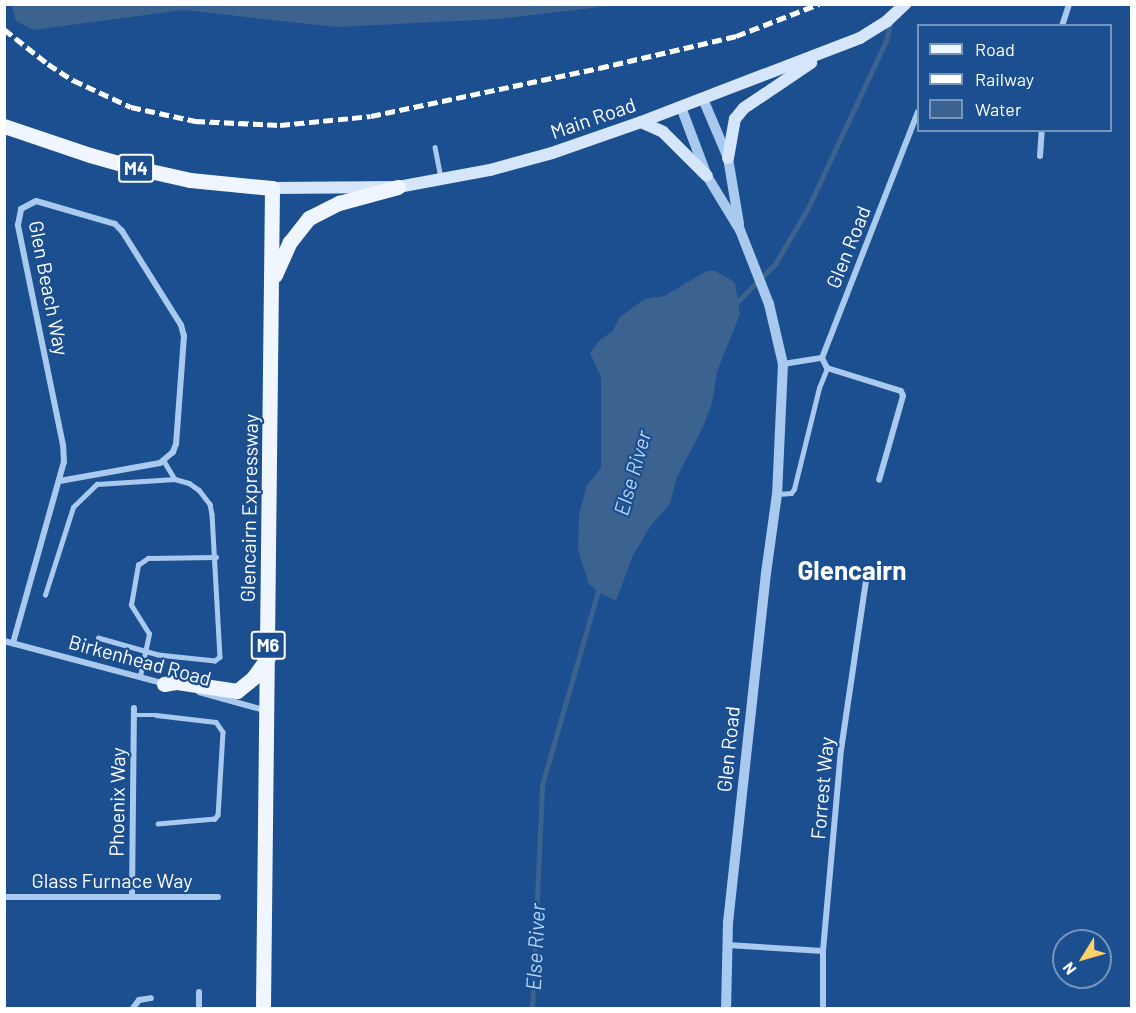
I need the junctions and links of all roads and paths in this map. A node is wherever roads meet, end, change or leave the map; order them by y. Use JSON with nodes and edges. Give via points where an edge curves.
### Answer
{"nodes":[{"id":1,"x":905,"y":4,"type":"edge"},
{"id":2,"x":1069,"y":4,"type":"edge"},
{"id":3,"x":1063,"y":24,"type":"edge"},
{"id":4,"x":832,"y":50,"type":"junction"},
{"id":5,"x":703,"y":99,"type":"junction"},
{"id":6,"x":681,"y":107,"type":"junction"},
{"id":7,"x":917,"y":115,"type":"edge"},
{"id":8,"x":641,"y":122,"type":"junction"},
{"id":9,"x":4,"y":126,"type":"edge"},
{"id":10,"x":1042,"y":132,"type":"edge"},
{"id":11,"x":435,"y":147,"type":"dead end"},
{"id":12,"x":1040,"y":156,"type":"dead end"},
{"id":13,"x":728,"y":158,"type":"junction"},
{"id":14,"x":708,"y":176,"type":"junction"},
{"id":15,"x":442,"y":180,"type":"junction"},
{"id":16,"x":398,"y":187,"type":"junction"},
{"id":17,"x":272,"y":188,"type":"junction"},
{"id":18,"x":740,"y":230,"type":"junction"},
{"id":19,"x":273,"y":281,"type":"junction"},
{"id":20,"x":822,"y":358,"type":"junction"},
{"id":21,"x":783,"y":364,"type":"junction"},
{"id":22,"x":828,"y":368,"type":"junction"},
{"id":23,"x":164,"y":461,"type":"junction"},
{"id":24,"x":175,"y":479,"type":"junction"},
{"id":25,"x":879,"y":480,"type":"dead end"},
{"id":26,"x":60,"y":481,"type":"junction"},
{"id":27,"x":777,"y":494,"type":"junction"},
{"id":28,"x":216,"y":557,"type":"junction"},
{"id":29,"x":867,"y":573,"type":"dead end"},
{"id":30,"x":45,"y":595,"type":"dead end"},
{"id":31,"x":98,"y":638,"type":"dead end"},
{"id":32,"x":4,"y":641,"type":"edge"},
{"id":33,"x":13,"y":643,"type":"junction"},
{"id":34,"x":145,"y":652,"type":"junction"},
{"id":35,"x":268,"y":657,"type":"junction"},
{"id":36,"x":140,"y":676,"type":"junction"},
{"id":37,"x":164,"y":684,"type":"junction"},
{"id":38,"x":267,"y":711,"type":"junction"},
{"id":39,"x":134,"y":712,"type":"joint"},
{"id":40,"x":158,"y":824,"type":"dead end"},
{"id":41,"x":132,"y":896,"type":"junction"},
{"id":42,"x":4,"y":897,"type":"edge"},
{"id":43,"x":219,"y":897,"type":"dead end"},
{"id":44,"x":727,"y":945,"type":"junction"},
{"id":45,"x":823,"y":951,"type":"junction"},
{"id":46,"x":199,"y":992,"type":"dead end"},
{"id":47,"x":151,"y":998,"type":"dead end"},
{"id":48,"x":133,"y":1008,"type":"edge"},
{"id":49,"x":199,"y":1008,"type":"edge"},
{"id":50,"x":263,"y":1008,"type":"edge"},
{"id":51,"x":726,"y":1008,"type":"edge"},
{"id":52,"x":823,"y":1008,"type":"edge"}],
"edges":[{"from":1,"to":4,"type":"main road","name":"Main Road","number":"M4","via":[[861,38]]},
{"from":2,"to":3,"type":"street"},
{"from":4,"to":5,"type":"main road","name":"Main Road","number":"M4"},
{"from":4,"to":13,"type":"main road","via":[[744,108],[735,119]]},
{"from":5,"to":6,"type":"main road","name":"Main Road","number":"M4"},
{"from":5,"to":13,"type":"street","name":"Glen Road"},
{"from":6,"to":8,"type":"main road","name":"Main Road","number":"M4"},
{"from":6,"to":14,"type":"street","name":"Glen Road"},
{"from":7,"to":20,"type":"street","name":"Glen Road"},
{"from":8,"to":14,"type":"main road","via":[[663,132]]},
{"from":8,"to":15,"type":"main road","name":"Main Road","number":"M4","via":[[552,153]]},
{"from":9,"to":17,"type":"main road","number":"M4","via":[[132,167],[190,180]]},
{"from":10,"to":12,"type":"street"},
{"from":11,"to":15,"type":"lane"},
{"from":13,"to":18,"type":"street","name":"Glen Road"},
{"from":14,"to":18,"type":"street","name":"Glen Road"},
{"from":15,"to":16,"type":"main road","name":"Main Road","number":"M4"},
{"from":16,"to":17,"type":"main road","name":"Main Road","number":"M4"},
{"from":16,"to":19,"type":"main road","via":[[339,203],[309,218],[290,242]]},
{"from":17,"to":19,"type":"main road","name":"Glencairn Expressway","number":"M6"},
{"from":18,"to":21,"type":"street","name":"Glen Road","via":[[768,304]]},
{"from":19,"to":35,"type":"main road","name":"Glencairn Expressway","number":"M6"},
{"from":20,"to":21,"type":"street"},
{"from":20,"to":22,"type":"street"},
{"from":21,"to":27,"type":"street","name":"Glen Road"},
{"from":22,"to":25,"type":"street","via":[[899,389],[903,396]]},
{"from":22,"to":27,"type":"lane","via":[[819,388],[795,489]]},
{"from":23,"to":24,"type":"lane"},
{"from":23,"to":26,"type":"street"},
{"from":23,"to":26,"type":"street","name":"Glen Beach Way","via":[[176,444],[184,340],[181,325],[115,224],[36,201],[21,209],[18,225],[63,445]]},
{"from":24,"to":28,"type":"lane","via":[[199,490],[210,504]]},
{"from":24,"to":30,"type":"lane","via":[[113,481],[88,491],[69,516]]},
{"from":26,"to":33,"type":"street","name":"Glen Beach Way"},
{"from":27,"to":44,"type":"street","name":"Glen Road","via":[[765,573]]},
{"from":28,"to":34,"type":"lane","via":[[148,558],[140,562],[130,599],[132,609],[149,634]]},
{"from":28,"to":34,"type":"lane","via":[[220,657],[215,661]]},
{"from":29,"to":45,"type":"street","name":"Forrest Way","via":[[841,750]]},
{"from":31,"to":34,"type":"lane"},
{"from":32,"to":33,"type":"street","name":"Birkenhead Road"},
{"from":33,"to":36,"type":"street","name":"Birkenhead Road"},
{"from":34,"to":36,"type":"lane"},
{"from":35,"to":37,"type":"main road","via":[[249,683],[237,692],[177,682]]},
{"from":35,"to":38,"type":"main road","name":"Glencairn Expressway","number":"M6"},
{"from":36,"to":37,"type":"street","name":"Birkenhead Road"},
{"from":37,"to":38,"type":"street","name":"Birkenhead Road"},
{"from":38,"to":50,"type":"main road","name":"Glencairn Expressway","number":"M6"},
{"from":39,"to":40,"type":"lane","via":[[216,722],[223,732],[218,815],[215,819]]},
{"from":39,"to":41,"type":"street","name":"Phoenix Way"},
{"from":41,"to":42,"type":"street","name":"Glass Furnace Way"},
{"from":41,"to":43,"type":"street","name":"Glass Furnace Way"},
{"from":44,"to":45,"type":"street"},
{"from":44,"to":51,"type":"street","name":"Glen Road"},
{"from":45,"to":52,"type":"street","name":"Forrest Way"},
{"from":46,"to":49,"type":"street"},
{"from":47,"to":48,"type":"street","via":[[139,1000]]}]}
